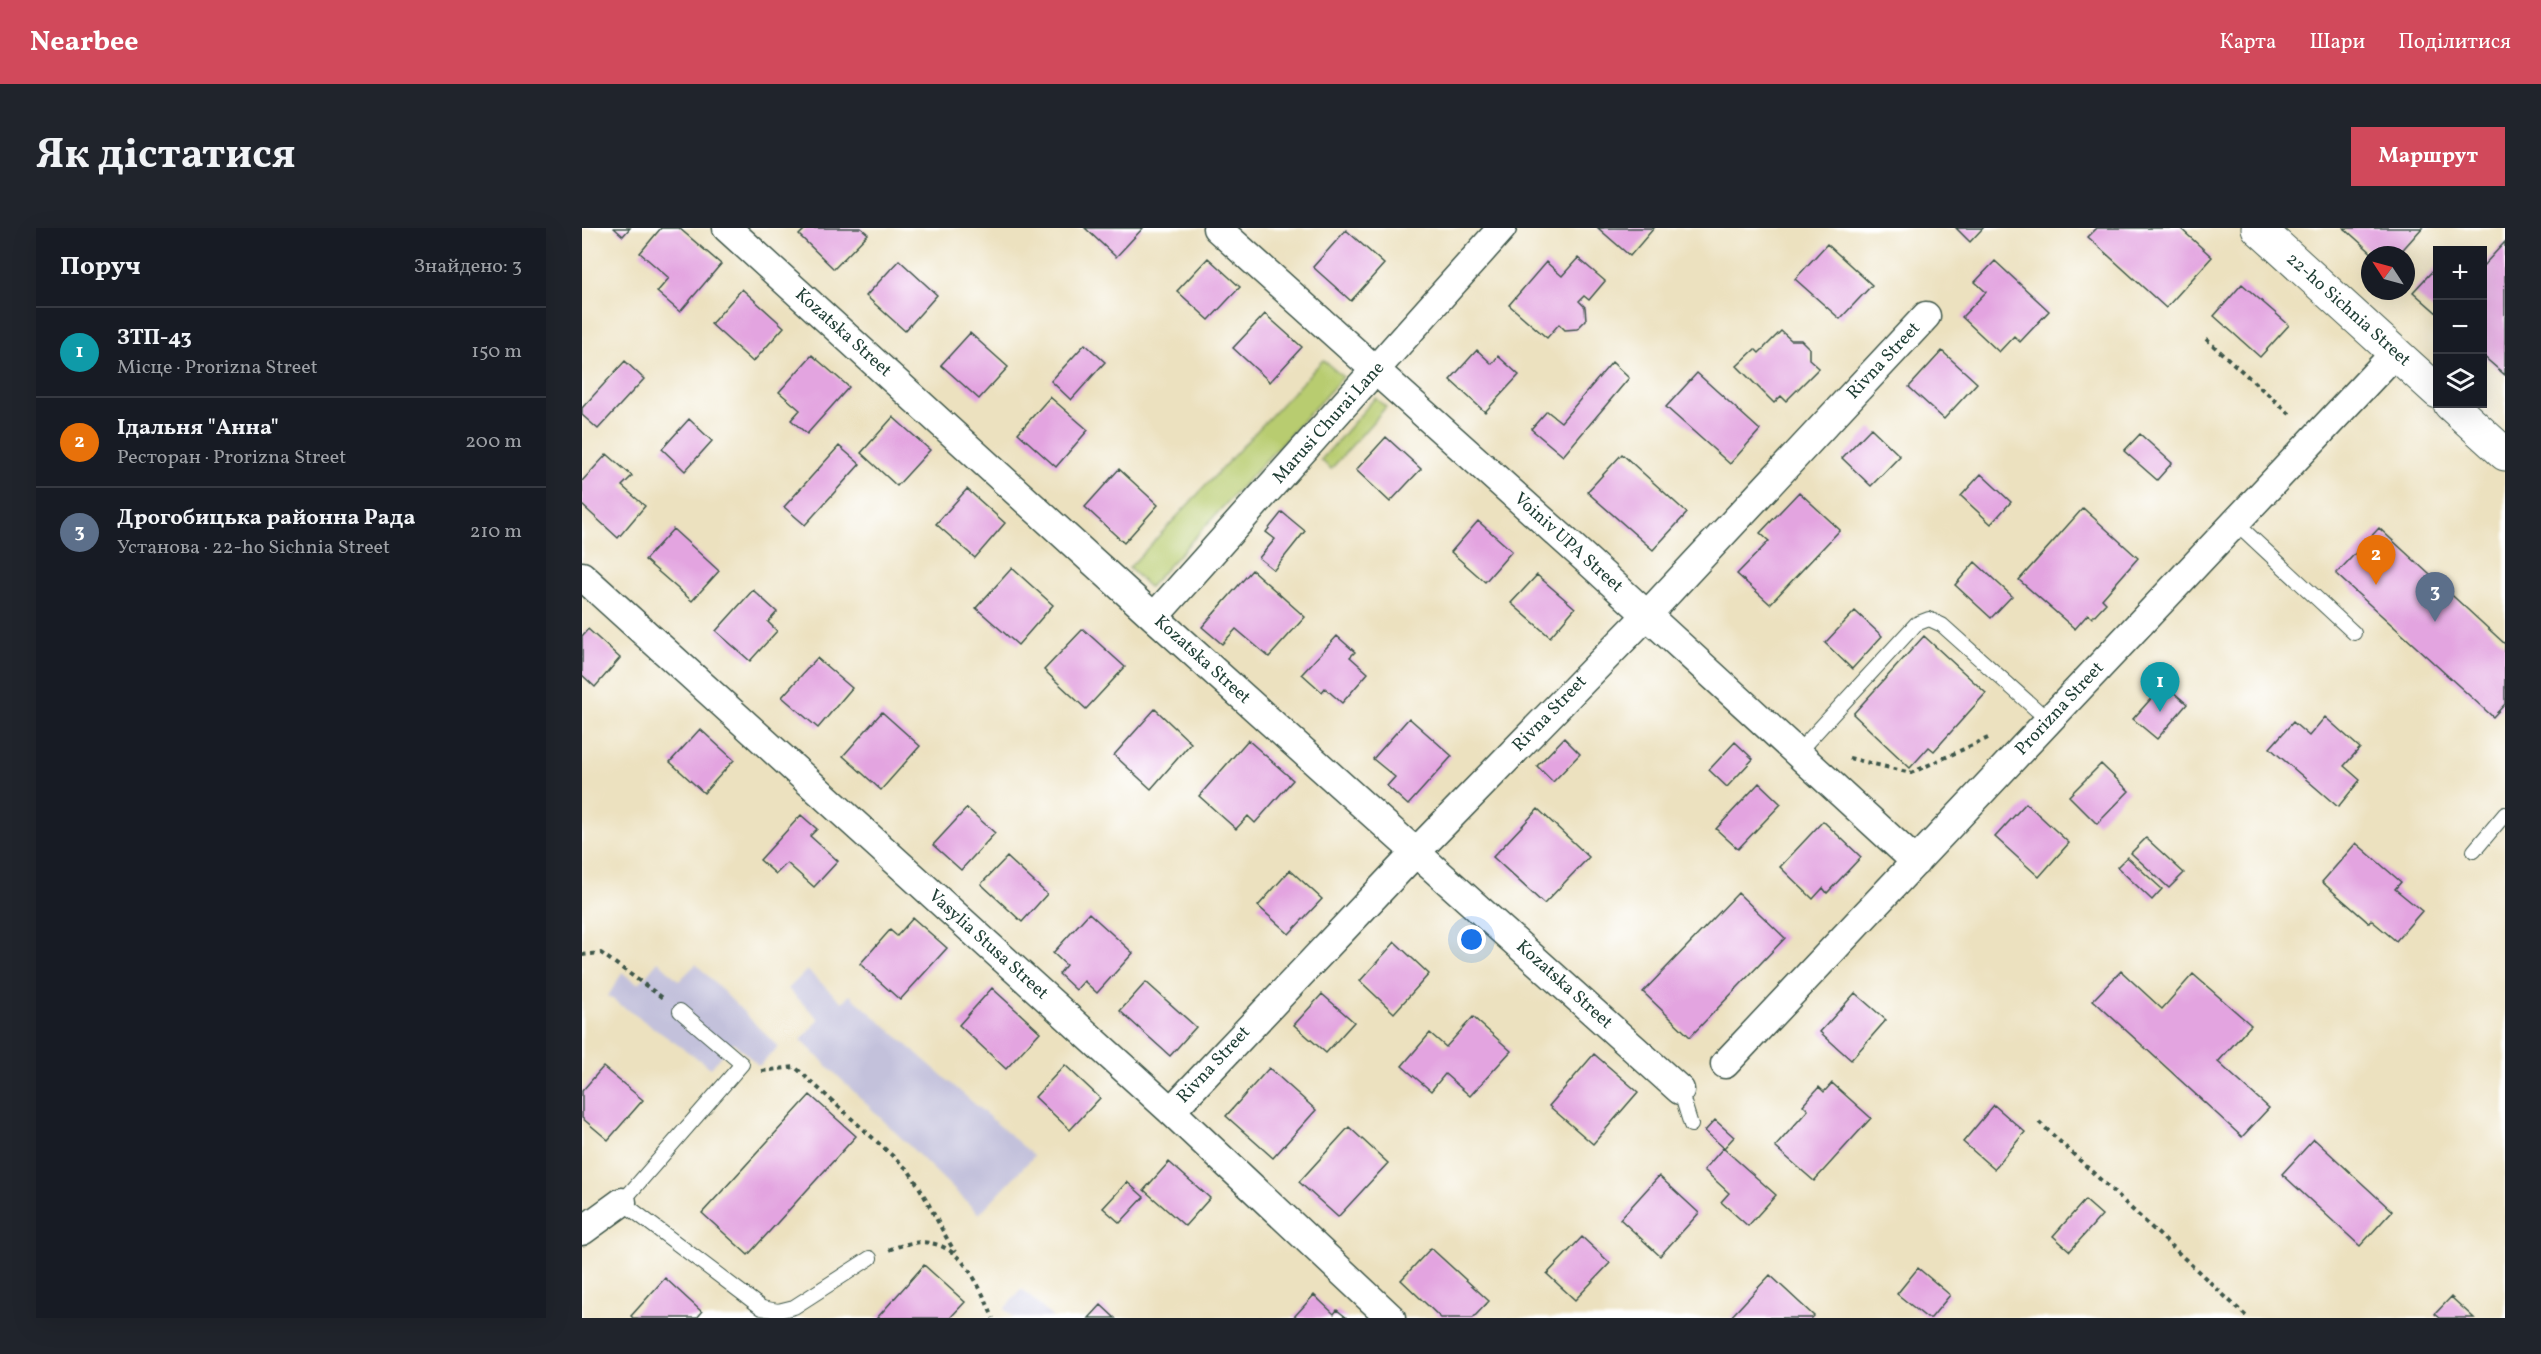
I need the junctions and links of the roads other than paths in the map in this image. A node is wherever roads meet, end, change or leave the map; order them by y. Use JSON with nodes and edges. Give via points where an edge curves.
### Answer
{"nodes":[{"id":1,"x":727,"y":228,"type":"edge"},
{"id":2,"x":1217,"y":228,"type":"edge"},
{"id":3,"x":1502,"y":228,"type":"edge"},
{"id":4,"x":2258,"y":228,"type":"edge"},
{"id":5,"x":1926,"y":316,"type":"dead end"},
{"id":6,"x":2395,"y":353,"type":"junction"},
{"id":7,"x":1376,"y":370,"type":"junction"},
{"id":8,"x":2433,"y":387,"type":"edge"},
{"id":9,"x":2454,"y":408,"type":"edge"},
{"id":10,"x":2505,"y":454,"type":"edge"},
{"id":11,"x":2236,"y":523,"type":"junction"},
{"id":12,"x":582,"y":576,"type":"edge"},
{"id":13,"x":1647,"y":615,"type":"junction"},
{"id":14,"x":1154,"y":617,"type":"junction"},
{"id":15,"x":2354,"y":633,"type":"dead end"},
{"id":16,"x":2049,"y":721,"type":"junction"},
{"id":17,"x":1798,"y":752,"type":"junction"},
{"id":18,"x":2505,"y":814,"type":"edge"},
{"id":19,"x":2474,"y":851,"type":"dead end"},
{"id":20,"x":1416,"y":852,"type":"junction"},
{"id":21,"x":1916,"y":861,"type":"junction"},
{"id":22,"x":680,"y":1011,"type":"road end"},
{"id":23,"x":1725,"y":1064,"type":"dead end"},
{"id":24,"x":1680,"y":1090,"type":"joint"},
{"id":25,"x":1171,"y":1111,"type":"junction"},
{"id":26,"x":1690,"y":1125,"type":"dead end"},
{"id":27,"x":622,"y":1202,"type":"junction"},
{"id":28,"x":582,"y":1231,"type":"edge"},
{"id":29,"x":870,"y":1258,"type":"road end"},
{"id":30,"x":1391,"y":1318,"type":"edge"}],
"edges":[{"from":1,"to":14,"type":"street","name":"Kozatska Street"},
{"from":2,"to":7,"type":"street","name":"Voiniv UPA Street"},
{"from":3,"to":7,"type":"street","name":"Marusi Churai Lane"},
{"from":4,"to":6,"type":"street","name":"22-ho Sichnia Street"},
{"from":5,"to":13,"type":"street","name":"Rivna Street"},
{"from":6,"to":8,"type":"street","name":"22-ho Sichnia Street"},
{"from":6,"to":11,"type":"street","name":"Prorizna Street"},
{"from":7,"to":13,"type":"street","name":"Voiniv UPA Street"},
{"from":7,"to":14,"type":"street","name":"Marusi Churai Lane"},
{"from":9,"to":10,"type":"street"},
{"from":11,"to":15,"type":"lane"},
{"from":11,"to":16,"type":"street","name":"Prorizna Street"},
{"from":12,"to":25,"type":"street","name":"Vasylia Stusa Street"},
{"from":13,"to":17,"type":"street","name":"Voiniv UPA Street"},
{"from":13,"to":20,"type":"street","name":"Rivna Street"},
{"from":14,"to":20,"type":"street","name":"Kozatska Street"},
{"from":16,"to":17,"type":"lane","via":[[1942,625],[1929,619],[1917,624]]},
{"from":16,"to":21,"type":"street","name":"Prorizna Street"},
{"from":17,"to":21,"type":"street","name":"Voiniv UPA Street"},
{"from":18,"to":19,"type":"lane"},
{"from":20,"to":24,"type":"street","name":"Kozatska Street"},
{"from":20,"to":25,"type":"street","name":"Rivna Street"},
{"from":21,"to":23,"type":"street","name":"Prorizna Street"},
{"from":22,"to":27,"type":"lane","via":[[742,1064]]},
{"from":24,"to":26,"type":"lane"},
{"from":25,"to":30,"type":"street","name":"Vasylia Stusa Street"},
{"from":27,"to":28,"type":"street"},
{"from":27,"to":29,"type":"lane","via":[[762,1308],[778,1311],[794,1307]]}]}
